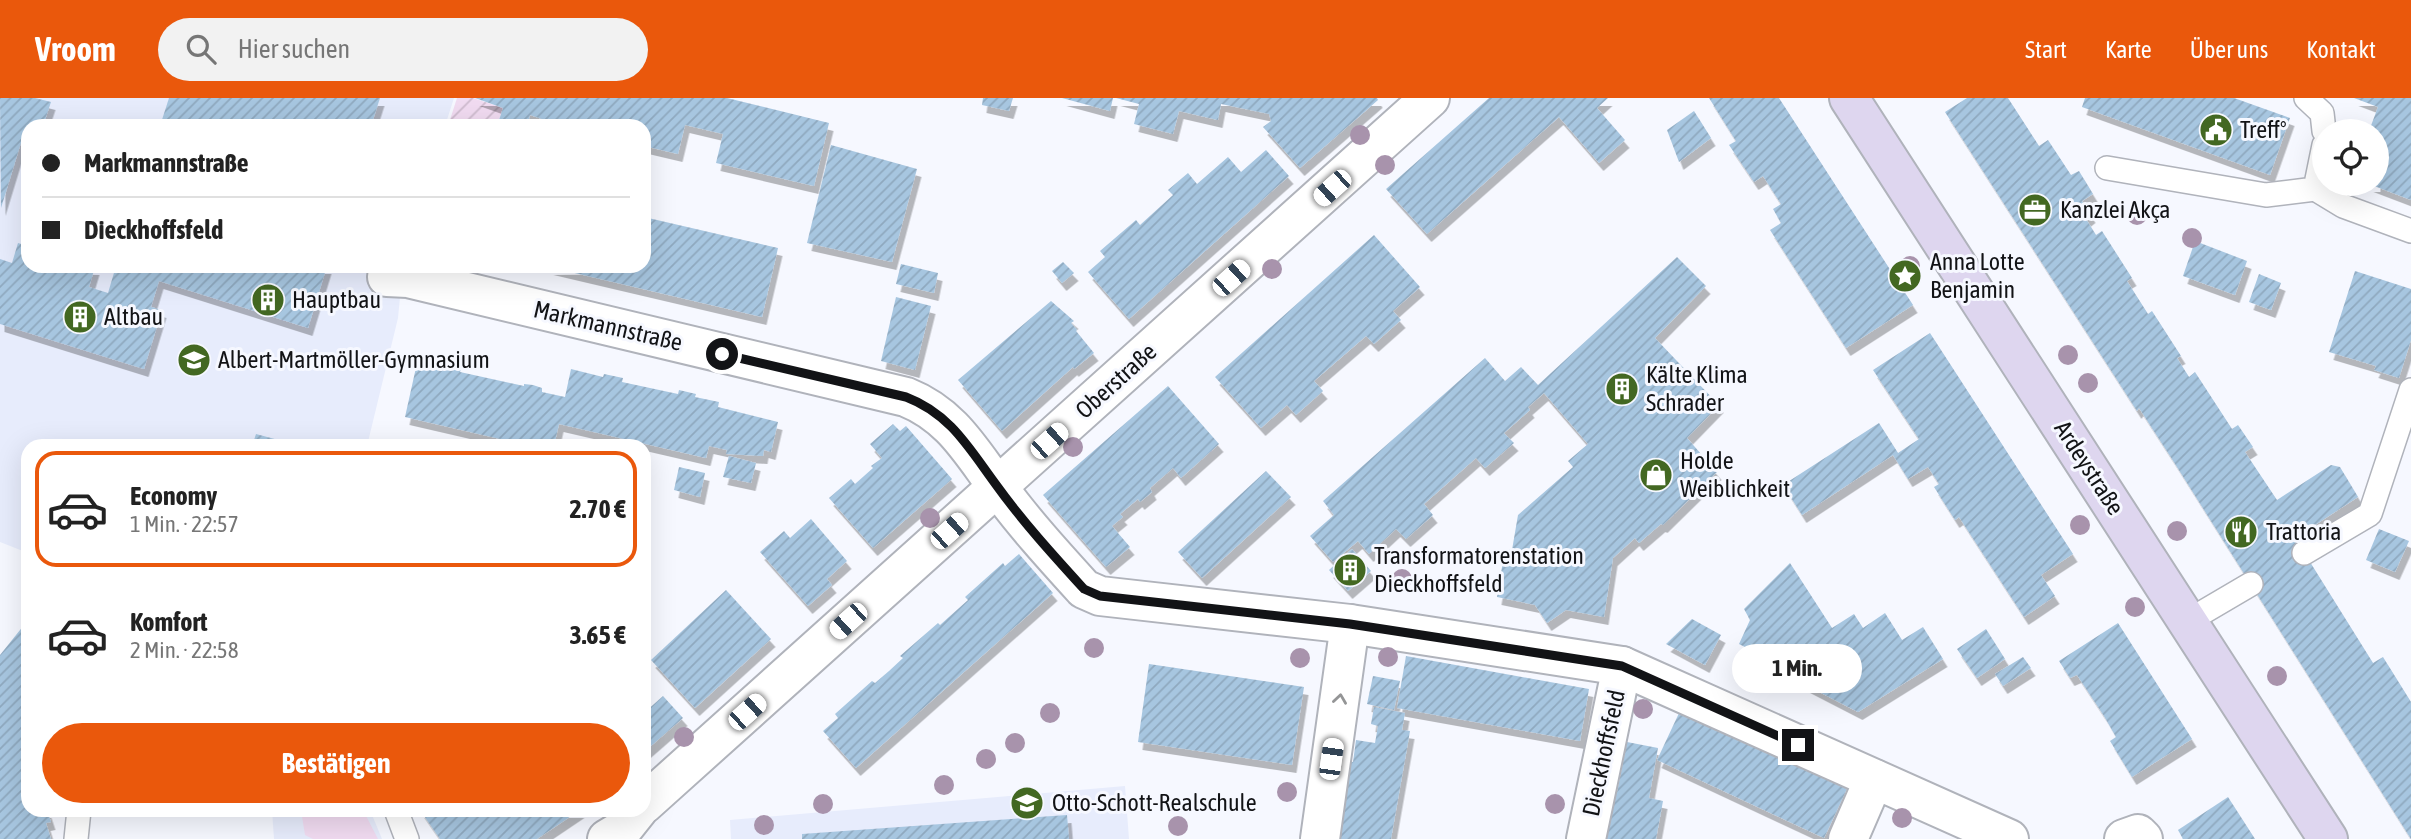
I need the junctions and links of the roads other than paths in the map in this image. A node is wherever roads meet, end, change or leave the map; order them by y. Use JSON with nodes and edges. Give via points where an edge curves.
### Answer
{"nodes":[{"id":1,"x":1430,"y":98,"type":"edge"},
{"id":2,"x":1849,"y":98,"type":"edge"},
{"id":3,"x":2306,"y":98,"type":"edge"},
{"id":4,"x":2323,"y":119,"type":"edge"},
{"id":5,"x":2107,"y":168,"type":"dead end"},
{"id":6,"x":2312,"y":189,"type":"edge"},
{"id":7,"x":2327,"y":196,"type":"edge"},
{"id":8,"x":2411,"y":231,"type":"edge"},
{"id":9,"x":387,"y":277,"type":"dead end"},
{"id":10,"x":2411,"y":390,"type":"edge"},
{"id":11,"x":997,"y":487,"type":"junction"},
{"id":12,"x":2304,"y":553,"type":"dead end"},
{"id":13,"x":2251,"y":584,"type":"dead end"},
{"id":14,"x":2188,"y":621,"type":"junction"},
{"id":15,"x":1350,"y":624,"type":"junction"},
{"id":16,"x":1622,"y":666,"type":"junction"},
{"id":17,"x":1874,"y":779,"type":"junction"},
{"id":18,"x":651,"y":804,"type":"edge"},
{"id":19,"x":78,"y":817,"type":"edge"},
{"id":20,"x":399,"y":817,"type":"edge"},
{"id":21,"x":76,"y":839,"type":"edge"},
{"id":22,"x":407,"y":839,"type":"edge"},
{"id":23,"x":1320,"y":839,"type":"edge"},
{"id":24,"x":1586,"y":839,"type":"edge"},
{"id":25,"x":1848,"y":839,"type":"edge"},
{"id":26,"x":2009,"y":839,"type":"edge"},
{"id":27,"x":2328,"y":839,"type":"edge"}],
"edges":[{"from":1,"to":11,"type":"street","name":"Oberstraße"},
{"from":2,"to":14,"type":"main road","name":"Ardeystraße"},
{"from":3,"to":4,"type":"lane"},
{"from":5,"to":6,"type":"lane","via":[[2266,195]]},
{"from":7,"to":8,"type":"lane"},
{"from":9,"to":11,"type":"street","name":"Markmannstraße","via":[[408,278],[906,397],[942,418],[975,453]]},
{"from":10,"to":12,"type":"lane","via":[[2370,514]]},
{"from":11,"to":15,"type":"street","name":"Dieckhoffsfeld","via":[[1084,589],[1100,596]]},
{"from":11,"to":18,"type":"street","name":"Oberstraße"},
{"from":13,"to":14,"type":"lane"},
{"from":14,"to":27,"type":"main road","name":"Ardeystraße"},
{"from":15,"to":16,"type":"street","name":"Dieckhoffsfeld"},
{"from":23,"to":15,"type":"street","one_way":true},
{"from":16,"to":17,"type":"street","name":"Dieckhoffsfeld"},
{"from":16,"to":24,"type":"street","name":"Dieckhoffsfeld"},
{"from":17,"to":25,"type":"street"},
{"from":17,"to":26,"type":"street","name":"Dieckhoffsfeld"},
{"from":19,"to":21,"type":"lane"},
{"from":20,"to":22,"type":"lane"}]}
